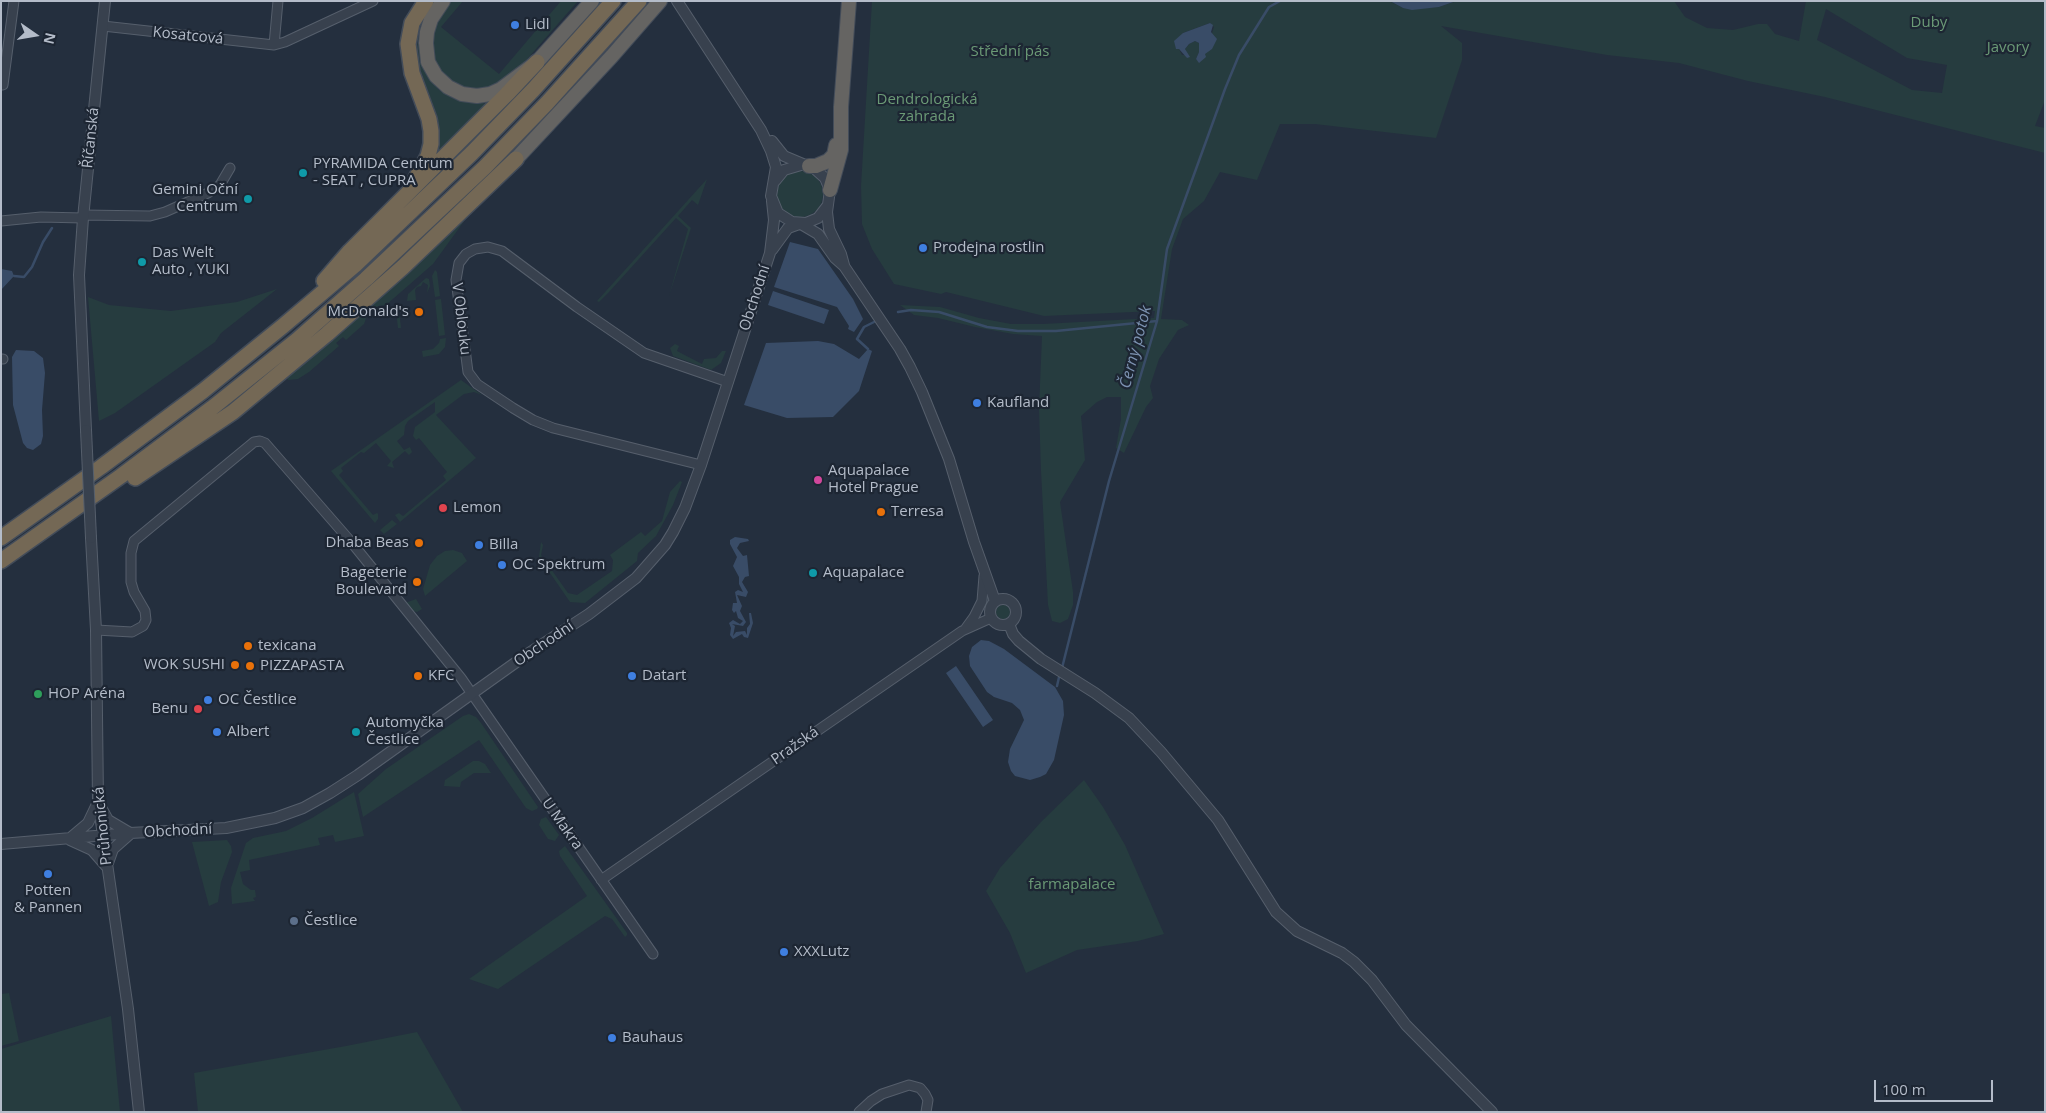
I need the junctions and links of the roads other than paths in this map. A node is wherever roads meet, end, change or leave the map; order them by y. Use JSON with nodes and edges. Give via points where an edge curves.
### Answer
{"nodes":[{"id":1,"x":14,"y":1,"type":"edge"},
{"id":2,"x":105,"y":1,"type":"edge"},
{"id":3,"x":278,"y":1,"type":"edge"},
{"id":4,"x":373,"y":1,"type":"edge"},
{"id":5,"x":426,"y":1,"type":"edge"},
{"id":6,"x":443,"y":1,"type":"edge"},
{"id":7,"x":592,"y":1,"type":"edge"},
{"id":8,"x":613,"y":1,"type":"edge"},
{"id":9,"x":639,"y":1,"type":"edge"},
{"id":10,"x":660,"y":1,"type":"edge"},
{"id":11,"x":677,"y":1,"type":"edge"},
{"id":12,"x":849,"y":1,"type":"edge"},
{"id":13,"x":102,"y":26,"type":"junction"},
{"id":14,"x":274,"y":45,"type":"junction"},
{"id":15,"x":4,"y":49,"type":"edge"},
{"id":16,"x":537,"y":62,"type":"junction"},
{"id":17,"x":3,"y":86,"type":"dead end"},
{"id":18,"x":841,"y":107,"type":"junction"},
{"id":19,"x":760,"y":130,"type":"junction"},
{"id":20,"x":516,"y":158,"type":"joint"},
{"id":21,"x":807,"y":165,"type":"junction"},
{"id":22,"x":230,"y":168,"type":"dead end"},
{"id":23,"x":773,"y":184,"type":"junction"},
{"id":24,"x":830,"y":190,"type":"junction"},
{"id":25,"x":772,"y":201,"type":"junction"},
{"id":26,"x":399,"y":202,"type":"junction"},
{"id":27,"x":828,"y":205,"type":"junction"},
{"id":28,"x":83,"y":216,"type":"junction"},
{"id":29,"x":1,"y":222,"type":"edge"},
{"id":30,"x":800,"y":224,"type":"junction"},
{"id":31,"x":770,"y":253,"type":"junction"},
{"id":32,"x":844,"y":266,"type":"junction"},
{"id":33,"x":283,"y":326,"type":"junction"},
{"id":34,"x":728,"y":382,"type":"junction"},
{"id":35,"x":86,"y":430,"type":"joint"},
{"id":36,"x":701,"y":465,"type":"junction"},
{"id":37,"x":1,"y":538,"type":"edge"},
{"id":38,"x":7,"y":557,"type":"edge"},
{"id":39,"x":982,"y":567,"type":"junction"},
{"id":40,"x":996,"y":601,"type":"junction"},
{"id":41,"x":991,"y":618,"type":"junction"},
{"id":42,"x":1009,"y":624,"type":"junction"},
{"id":43,"x":96,"y":630,"type":"junction"},
{"id":44,"x":962,"y":631,"type":"junction"},
{"id":45,"x":472,"y":694,"type":"junction"},
{"id":46,"x":98,"y":801,"type":"junction"},
{"id":47,"x":130,"y":833,"type":"junction"},
{"id":48,"x":103,"y":836,"type":"junction"},
{"id":49,"x":68,"y":839,"type":"junction"},
{"id":50,"x":1,"y":844,"type":"edge"},
{"id":51,"x":107,"y":867,"type":"junction"},
{"id":52,"x":601,"y":880,"type":"junction"},
{"id":53,"x":653,"y":954,"type":"dead end"},
{"id":54,"x":139,"y":1112,"type":"edge"},
{"id":55,"x":860,"y":1112,"type":"edge"},
{"id":56,"x":926,"y":1112,"type":"edge"},
{"id":57,"x":1492,"y":1112,"type":"edge"}],
"edges":[{"from":1,"to":15,"type":"street"},
{"from":2,"to":13,"type":"street","name":"Říčanská"},
{"from":3,"to":14,"type":"street"},
{"from":4,"to":14,"type":"street"},
{"from":5,"to":26,"type":"highway","via":[[412,23],[408,50],[412,73],[429,119],[431,144],[422,170]]},
{"from":6,"to":16,"type":"highway","via":[[429,26],[426,49],[433,72],[448,87],[467,95],[490,94],[507,86]]},
{"from":7,"to":16,"type":"highway"},
{"from":8,"to":33,"type":"highway","via":[[472,153],[355,264]]},
{"from":9,"to":38,"type":"highway","via":[[485,168],[297,340],[212,408]]},
{"from":10,"to":20,"type":"highway"},
{"from":11,"to":19,"type":"street"},
{"from":12,"to":18,"type":"highway"},
{"from":13,"to":14,"type":"street","name":"Kosatcová"},
{"from":13,"to":28,"type":"street","name":"Říčanská"},
{"from":15,"to":17,"type":"street"},
{"from":16,"to":26,"type":"highway"},
{"from":18,"to":21,"type":"highway","via":[[834,155],[824,163]]},
{"from":18,"to":24,"type":"highway","via":[[840,156]]},
{"from":19,"to":21,"type":"street","via":[[784,156]]},
{"from":19,"to":23,"type":"street","via":[[776,163]]},
{"from":20,"to":38,"type":"highway","via":[[366,301],[233,412],[104,499]]},
{"from":21,"to":23,"type":"street","via":[[784,170]]},
{"from":21,"to":24,"type":"street","via":[[822,174]]},
{"from":22,"to":28,"type":"street","via":[[220,185],[166,212],[150,216]]},
{"from":23,"to":25,"type":"street"},
{"from":24,"to":27,"type":"street"},
{"from":25,"to":30,"type":"street","via":[[781,216]]},
{"from":25,"to":31,"type":"street","name":"Obchodní","via":[[774,220]]},
{"from":26,"to":33,"type":"highway"},
{"from":27,"to":30,"type":"street","via":[[818,218]]},
{"from":27,"to":32,"type":"street","via":[[829,229]]},
{"from":28,"to":29,"type":"street"},
{"from":28,"to":35,"type":"street","name":"Říčanská","via":[[79,275]]},
{"from":30,"to":31,"type":"street","name":"Obchodní","via":[[788,228]]},
{"from":30,"to":32,"type":"street","via":[[818,234]]},
{"from":31,"to":34,"type":"street","name":"Obchodní"},
{"from":32,"to":39,"type":"street","via":[[900,349],[922,392],[949,459]]},
{"from":33,"to":37,"type":"highway","via":[[158,425]]},
{"from":34,"to":36,"type":"street","name":"Obchodní"},
{"from":34,"to":36,"type":"street","name":"V Oblouku","via":[[644,353],[502,251],[488,247],[475,249],[459,263],[456,280],[468,372],[478,384],[533,420],[553,428]]},
{"from":35,"to":43,"type":"street","name":"Průhonická","bridge":true},
{"from":36,"to":45,"type":"street","name":"Obchodní","via":[[673,532],[636,578]]},
{"from":39,"to":40,"type":"street"},
{"from":39,"to":44,"type":"street","via":[[982,601]]},
{"from":40,"to":41,"type":"street","via":[[990,610]]},
{"from":40,"to":42,"type":"street","via":[[1004,599],[1014,605],[1016,616]]},
{"from":41,"to":42,"type":"street","via":[[997,624]]},
{"from":41,"to":44,"type":"street","name":"Pražská"},
{"from":42,"to":57,"type":"street","via":[[1022,644],[1129,718],[1218,820],[1276,912],[1297,931],[1354,962],[1406,1025]]},
{"from":43,"to":45,"type":"street","name":"U Makra","via":[[132,632],[143,626],[145,611],[131,582],[134,541],[246,448],[260,441],[268,446],[352,543]]},
{"from":43,"to":46,"type":"street","name":"Průhonická"},
{"from":44,"to":52,"type":"street","name":"Pražská"},
{"from":45,"to":47,"type":"street","name":"Obchodní","via":[[330,793],[303,808],[242,826]]},
{"from":45,"to":52,"type":"street","name":"U Makra"},
{"from":46,"to":47,"type":"street","name":"Obchodní","via":[[108,820]]},
{"from":46,"to":48,"type":"street","name":"Průhonická"},
{"from":46,"to":49,"type":"street","via":[[88,823]]},
{"from":47,"to":48,"type":"street","name":"Obchodní"},
{"from":47,"to":51,"type":"street","name":"Obchodní","via":[[113,848]]},
{"from":48,"to":49,"type":"street","name":"Obchodní"},
{"from":48,"to":51,"type":"street","name":"Průhonická"},
{"from":49,"to":50,"type":"street","name":"Obchodní"},
{"from":49,"to":51,"type":"street","via":[[92,850]]},
{"from":51,"to":54,"type":"street","name":"Průhonická"},
{"from":52,"to":53,"type":"street","name":"U Makra"},
{"from":55,"to":56,"type":"street","via":[[882,1094],[908,1085],[920,1088],[926,1094]]}]}
